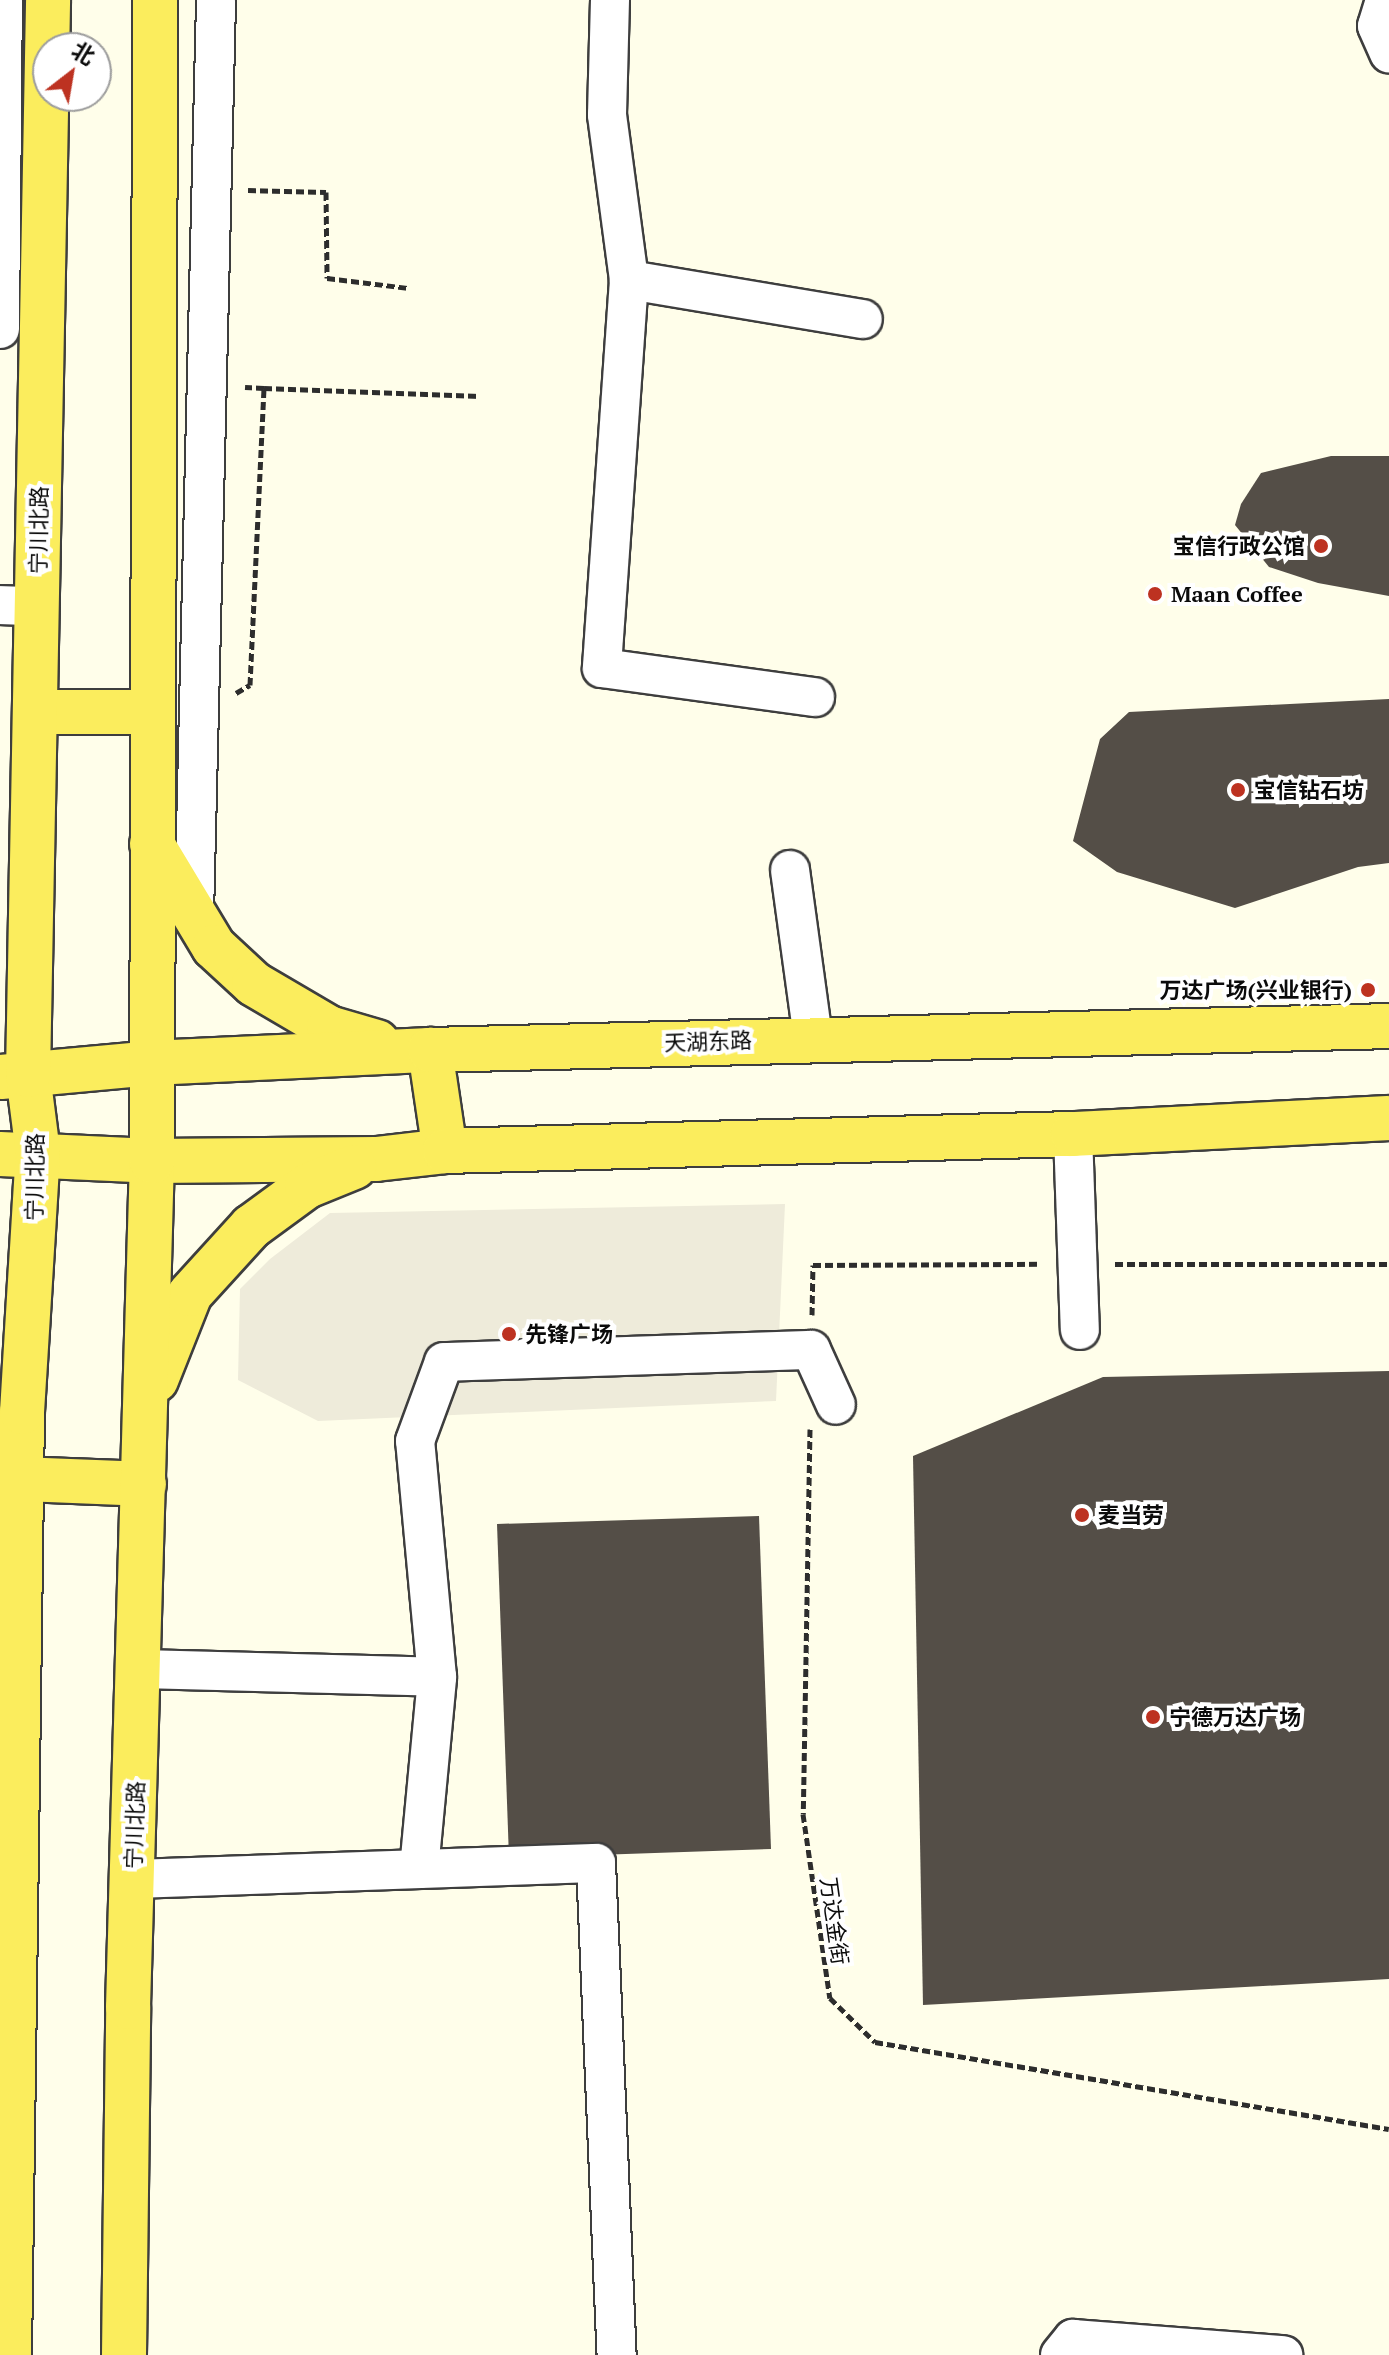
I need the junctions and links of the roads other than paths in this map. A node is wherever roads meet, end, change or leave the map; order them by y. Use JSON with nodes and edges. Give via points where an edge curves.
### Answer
{"nodes":[{"id":1,"x":3,"y":0,"type":"edge"},
{"id":2,"x":48,"y":0,"type":"edge"},
{"id":3,"x":155,"y":0,"type":"edge"},
{"id":4,"x":216,"y":0,"type":"edge"},
{"id":5,"x":610,"y":0,"type":"edge"},
{"id":6,"x":1385,"y":0,"type":"edge"},
{"id":7,"x":48,"y":32,"type":"edge"},
{"id":8,"x":1389,"y":53,"type":"edge"},
{"id":9,"x":32,"y":76,"type":"edge"},
{"id":10,"x":2,"y":79,"type":"edge"},
{"id":11,"x":45,"y":112,"type":"edge"},
{"id":12,"x":629,"y":280,"type":"junction"},
{"id":13,"x":863,"y":319,"type":"dead end"},
{"id":14,"x":0,"y":329,"type":"edge"},
{"id":15,"x":18,"y":606,"type":"edge"},
{"id":16,"x":815,"y":697,"type":"dead end"},
{"id":17,"x":35,"y":712,"type":"junction"},
{"id":18,"x":153,"y":712,"type":"junction"},
{"id":19,"x":33,"y":841,"type":"junction"},
{"id":20,"x":152,"y":844,"type":"junction"},
{"id":21,"x":790,"y":870,"type":"dead end"},
{"id":22,"x":0,"y":912,"type":"edge"},
{"id":23,"x":194,"y":915,"type":"junction"},
{"id":24,"x":1389,"y":1026,"type":"edge"},
{"id":25,"x":813,"y":1037,"type":"junction"},
{"id":26,"x":418,"y":1051,"type":"junction"},
{"id":27,"x":151,"y":1063,"type":"junction"},
{"id":28,"x":14,"y":1076,"type":"edge"},
{"id":29,"x":1389,"y":1118,"type":"edge"},
{"id":30,"x":1073,"y":1134,"type":"junction"},
{"id":31,"x":445,"y":1151,"type":"junction"},
{"id":32,"x":19,"y":1154,"type":"edge"},
{"id":33,"x":376,"y":1159,"type":"junction"},
{"id":34,"x":152,"y":1161,"type":"junction"},
{"id":35,"x":0,"y":1286,"type":"edge"},
{"id":36,"x":1080,"y":1330,"type":"dead end"},
{"id":37,"x":145,"y":1408,"type":"junction"},
{"id":38,"x":823,"y":1410,"type":"road end"},
{"id":39,"x":22,"y":1412,"type":"junction"},
{"id":40,"x":21,"y":1479,"type":"junction"},
{"id":41,"x":144,"y":1484,"type":"junction"},
{"id":42,"x":10,"y":1587,"type":"edge"},
{"id":43,"x":141,"y":1669,"type":"junction"},
{"id":44,"x":437,"y":1677,"type":"junction"},
{"id":45,"x":419,"y":1869,"type":"junction"},
{"id":46,"x":132,"y":1879,"type":"junction"},
{"id":47,"x":7,"y":1920,"type":"edge"},
{"id":48,"x":9,"y":2355,"type":"edge"},
{"id":49,"x":124,"y":2355,"type":"edge"},
{"id":50,"x":617,"y":2355,"type":"edge"},
{"id":51,"x":1060,"y":2355,"type":"edge"},
{"id":52,"x":1283,"y":2355,"type":"edge"}],
"edges":[{"from":1,"to":10,"type":"street"},
{"from":2,"to":7,"type":"main road","name":"宁川北路"},
{"from":3,"to":18,"type":"main road","name":"宁川北路"},
{"from":4,"to":23,"type":"street"},
{"from":5,"to":12,"type":"street","via":[[607,115]]},
{"from":6,"to":8,"type":"street","via":[[1377,26]]},
{"from":9,"to":10,"type":"street"},
{"from":10,"to":14,"type":"street"},
{"from":11,"to":15,"type":"main road","name":"宁川北路"},
{"from":12,"to":13,"type":"street"},
{"from":12,"to":16,"type":"street","via":[[602,668]]},
{"from":15,"to":17,"type":"main road","name":"宁川北路"},
{"from":17,"to":18,"type":"main road"},
{"from":17,"to":19,"type":"main road","name":"宁川北路"},
{"from":18,"to":20,"type":"main road","name":"宁川北路"},
{"from":19,"to":22,"type":"main road"},
{"from":19,"to":28,"type":"main road","name":"宁川北路"},
{"from":20,"to":23,"type":"main road"},
{"from":20,"to":27,"type":"main road","name":"宁川北路"},
{"from":21,"to":25,"type":"street"},
{"from":23,"to":26,"type":"main road","via":[[214,947],[254,984],[329,1028]]},
{"from":24,"to":25,"type":"main road","name":"天湖东路","via":[[1083,1037]]},
{"from":25,"to":26,"type":"main road","name":"天湖东路"},
{"from":26,"to":27,"type":"main road","name":"天湖东路"},
{"from":26,"to":31,"type":"main road"},
{"from":27,"to":28,"type":"main road","name":"天湖东路"},
{"from":27,"to":34,"type":"main road","name":"宁川北路"},
{"from":28,"to":32,"type":"main road","name":"宁川北路"},
{"from":29,"to":30,"type":"main road"},
{"from":30,"to":31,"type":"main road"},
{"from":30,"to":36,"type":"street"},
{"from":31,"to":33,"type":"main road"},
{"from":32,"to":34,"type":"main road"},
{"from":32,"to":39,"type":"main road","name":"宁川北路"},
{"from":33,"to":34,"type":"main road"},
{"from":33,"to":37,"type":"main road","via":[[307,1186],[251,1227],[190,1294]]},
{"from":34,"to":37,"type":"main road","name":"宁川北路"},
{"from":35,"to":39,"type":"main road"},
{"from":37,"to":41,"type":"main road","name":"宁川北路"},
{"from":38,"to":44,"type":"street","via":[[811,1350],[444,1362],[415,1441]]},
{"from":39,"to":40,"type":"main road","name":"宁川北路"},
{"from":40,"to":41,"type":"main road"},
{"from":40,"to":42,"type":"main road","name":"宁川北路"},
{"from":41,"to":43,"type":"main road","name":"宁川北路"},
{"from":42,"to":47,"type":"main road","name":"宁川北路"},
{"from":43,"to":44,"type":"street"},
{"from":43,"to":46,"type":"main road","name":"宁川北路"},
{"from":44,"to":45,"type":"street"},
{"from":45,"to":46,"type":"street"},
{"from":45,"to":50,"type":"street","via":[[596,1863]]},
{"from":46,"to":49,"type":"main road","name":"宁川北路"},
{"from":47,"to":48,"type":"main road","name":"宁川北路"},
{"from":51,"to":52,"type":"street","via":[[1073,2339]]}]}
